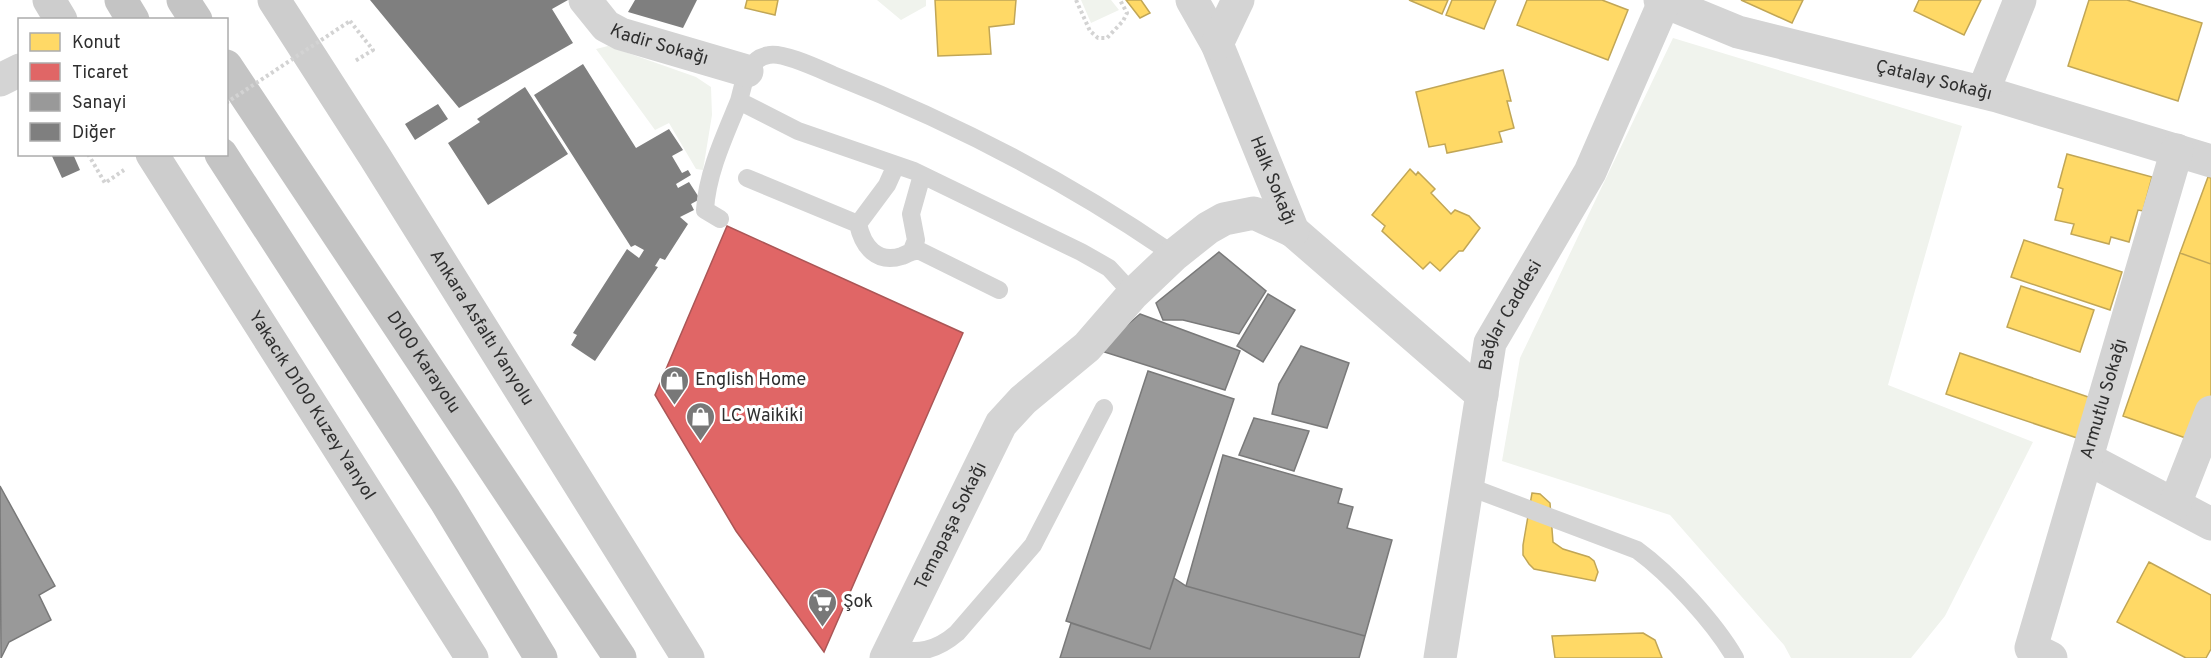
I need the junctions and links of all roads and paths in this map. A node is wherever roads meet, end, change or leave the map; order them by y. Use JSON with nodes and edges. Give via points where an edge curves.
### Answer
{"nodes":[{"id":1,"x":49,"y":0,"type":"edge"},
{"id":2,"x":121,"y":0,"type":"edge"},
{"id":3,"x":183,"y":0,"type":"edge"},
{"id":4,"x":274,"y":0,"type":"edge"},
{"id":5,"x":585,"y":0,"type":"edge"},
{"id":6,"x":1076,"y":0,"type":"edge"},
{"id":7,"x":1120,"y":0,"type":"edge"},
{"id":8,"x":1192,"y":0,"type":"edge"},
{"id":9,"x":1238,"y":0,"type":"edge"},
{"id":10,"x":2020,"y":0,"type":"edge"},
{"id":11,"x":1663,"y":1,"type":"edge"},
{"id":12,"x":60,"y":18,"type":"edge"},
{"id":13,"x":132,"y":18,"type":"edge"},
{"id":14,"x":195,"y":18,"type":"edge"},
{"id":15,"x":1217,"y":44,"type":"junction"},
{"id":16,"x":355,"y":61,"type":"dead end"},
{"id":17,"x":228,"y":69,"type":"edge"},
{"id":18,"x":18,"y":71,"type":"edge"},
{"id":19,"x":0,"y":80,"type":"edge"},
{"id":20,"x":743,"y":86,"type":"junction"},
{"id":21,"x":1983,"y":92,"type":"junction"},
{"id":22,"x":228,"y":102,"type":"edge"},
{"id":23,"x":2177,"y":150,"type":"junction"},
{"id":24,"x":89,"y":156,"type":"edge"},
{"id":25,"x":153,"y":156,"type":"edge"},
{"id":26,"x":222,"y":156,"type":"edge"},
{"id":27,"x":2211,"y":161,"type":"edge"},
{"id":28,"x":896,"y":165,"type":"junction"},
{"id":29,"x":922,"y":175,"type":"junction"},
{"id":30,"x":747,"y":178,"type":"dead end"},
{"id":31,"x":105,"y":183,"type":"dead end"},
{"id":32,"x":720,"y":219,"type":"dead end"},
{"id":33,"x":858,"y":224,"type":"junction"},
{"id":34,"x":1293,"y":231,"type":"junction"},
{"id":35,"x":912,"y":250,"type":"junction"},
{"id":36,"x":1174,"y":255,"type":"junction"},
{"id":37,"x":999,"y":290,"type":"dead end"},
{"id":38,"x":1133,"y":294,"type":"junction"},
{"id":39,"x":1482,"y":395,"type":"junction"},
{"id":40,"x":1104,"y":408,"type":"dead end"},
{"id":41,"x":2211,"y":412,"type":"edge"},
{"id":42,"x":2088,"y":459,"type":"junction"},
{"id":43,"x":1467,"y":486,"type":"junction"},
{"id":44,"x":2175,"y":504,"type":"junction"},
{"id":45,"x":2211,"y":524,"type":"edge"},
{"id":46,"x":888,"y":653,"type":"edge"},
{"id":47,"x":2041,"y":653,"type":"edge"},
{"id":48,"x":472,"y":658,"type":"edge"},
{"id":49,"x":541,"y":658,"type":"edge"},
{"id":50,"x":620,"y":658,"type":"edge"},
{"id":51,"x":688,"y":658,"type":"edge"},
{"id":52,"x":1440,"y":658,"type":"edge"},
{"id":53,"x":1735,"y":658,"type":"edge"}],
"edges":[{"from":1,"to":12,"type":"main road"},
{"from":2,"to":13,"type":"highway"},
{"from":3,"to":14,"type":"highway"},
{"from":4,"to":51,"type":"main road","name":"Ankara Asfaltı Yanyolu"},
{"from":5,"to":20,"type":"street","name":"Kadir Sokağı","via":[[606,26]]},
{"from":6,"to":7,"type":"path","via":[[1090,31],[1098,38],[1107,38],[1127,13]]},
{"from":8,"to":15,"type":"street","name":"Halk Sokağı"},
{"from":9,"to":15,"type":"street"},
{"from":10,"to":21,"type":"street"},
{"from":11,"to":21,"type":"street","name":"Çatalay Sokağı","via":[[1738,32]]},
{"from":11,"to":39,"type":"street","name":"Bağlar Caddesi","via":[[1590,172],[1490,343]]},
{"from":15,"to":34,"type":"street","name":"Halk Sokağı"},
{"from":16,"to":22,"type":"path","bridge":true,"via":[[373,50],[350,21]]},
{"from":17,"to":50,"type":"highway","name":"D100 Karayolu"},
{"from":18,"to":19,"type":"street"},
{"from":20,"to":28,"type":"lane","via":[[798,131]]},
{"from":20,"to":32,"type":"lane","via":[[713,168],[705,203],[705,210]]},
{"from":20,"to":36,"type":"lane","via":[[757,59],[771,54],[820,69],[977,139]]},
{"from":21,"to":23,"type":"street","name":"Çatalay Sokağı"},
{"from":23,"to":27,"type":"street","name":"Çatalay Sokağı"},
{"from":23,"to":42,"type":"street","name":"Armutlu Sokağı"},
{"from":24,"to":31,"type":"path"},
{"from":25,"to":48,"type":"main road","name":"Yakacık D100 Kuzey Yanyol"},
{"from":26,"to":49,"type":"highway","via":[[445,500]]},
{"from":28,"to":29,"type":"lane"},
{"from":28,"to":33,"type":"lane","via":[[887,185]]},
{"from":29,"to":35,"type":"lane","via":[[911,214],[916,240]]},
{"from":29,"to":38,"type":"lane","via":[[1081,252],[1109,268]]},
{"from":30,"to":33,"type":"lane"},
{"from":33,"to":35,"type":"lane","via":[[861,237],[873,254],[895,258]]},
{"from":34,"to":36,"type":"street","name":"Temapaşa Sokağı","via":[[1254,213],[1242,214],[1208,228]]},
{"from":34,"to":39,"type":"street","name":"Halk Sokağı"},
{"from":35,"to":37,"type":"lane"},
{"from":36,"to":38,"type":"street","name":"Temapaşa Sokağı"},
{"from":38,"to":46,"type":"street","name":"Temapaşa Sokağı","via":[[1087,347],[1023,400],[1001,424]]},
{"from":39,"to":43,"type":"street","name":"Bağlar Caddesi"},
{"from":40,"to":46,"type":"lane","via":[[1033,544],[957,633],[929,650]]},
{"from":41,"to":44,"type":"street"},
{"from":42,"to":44,"type":"street"},
{"from":42,"to":47,"type":"street","name":"Armutlu Sokağı"},
{"from":43,"to":52,"type":"street","name":"Bağlar Caddesi"},
{"from":43,"to":53,"type":"lane","via":[[1637,550],[1726,641]]},
{"from":44,"to":45,"type":"street"}]}
